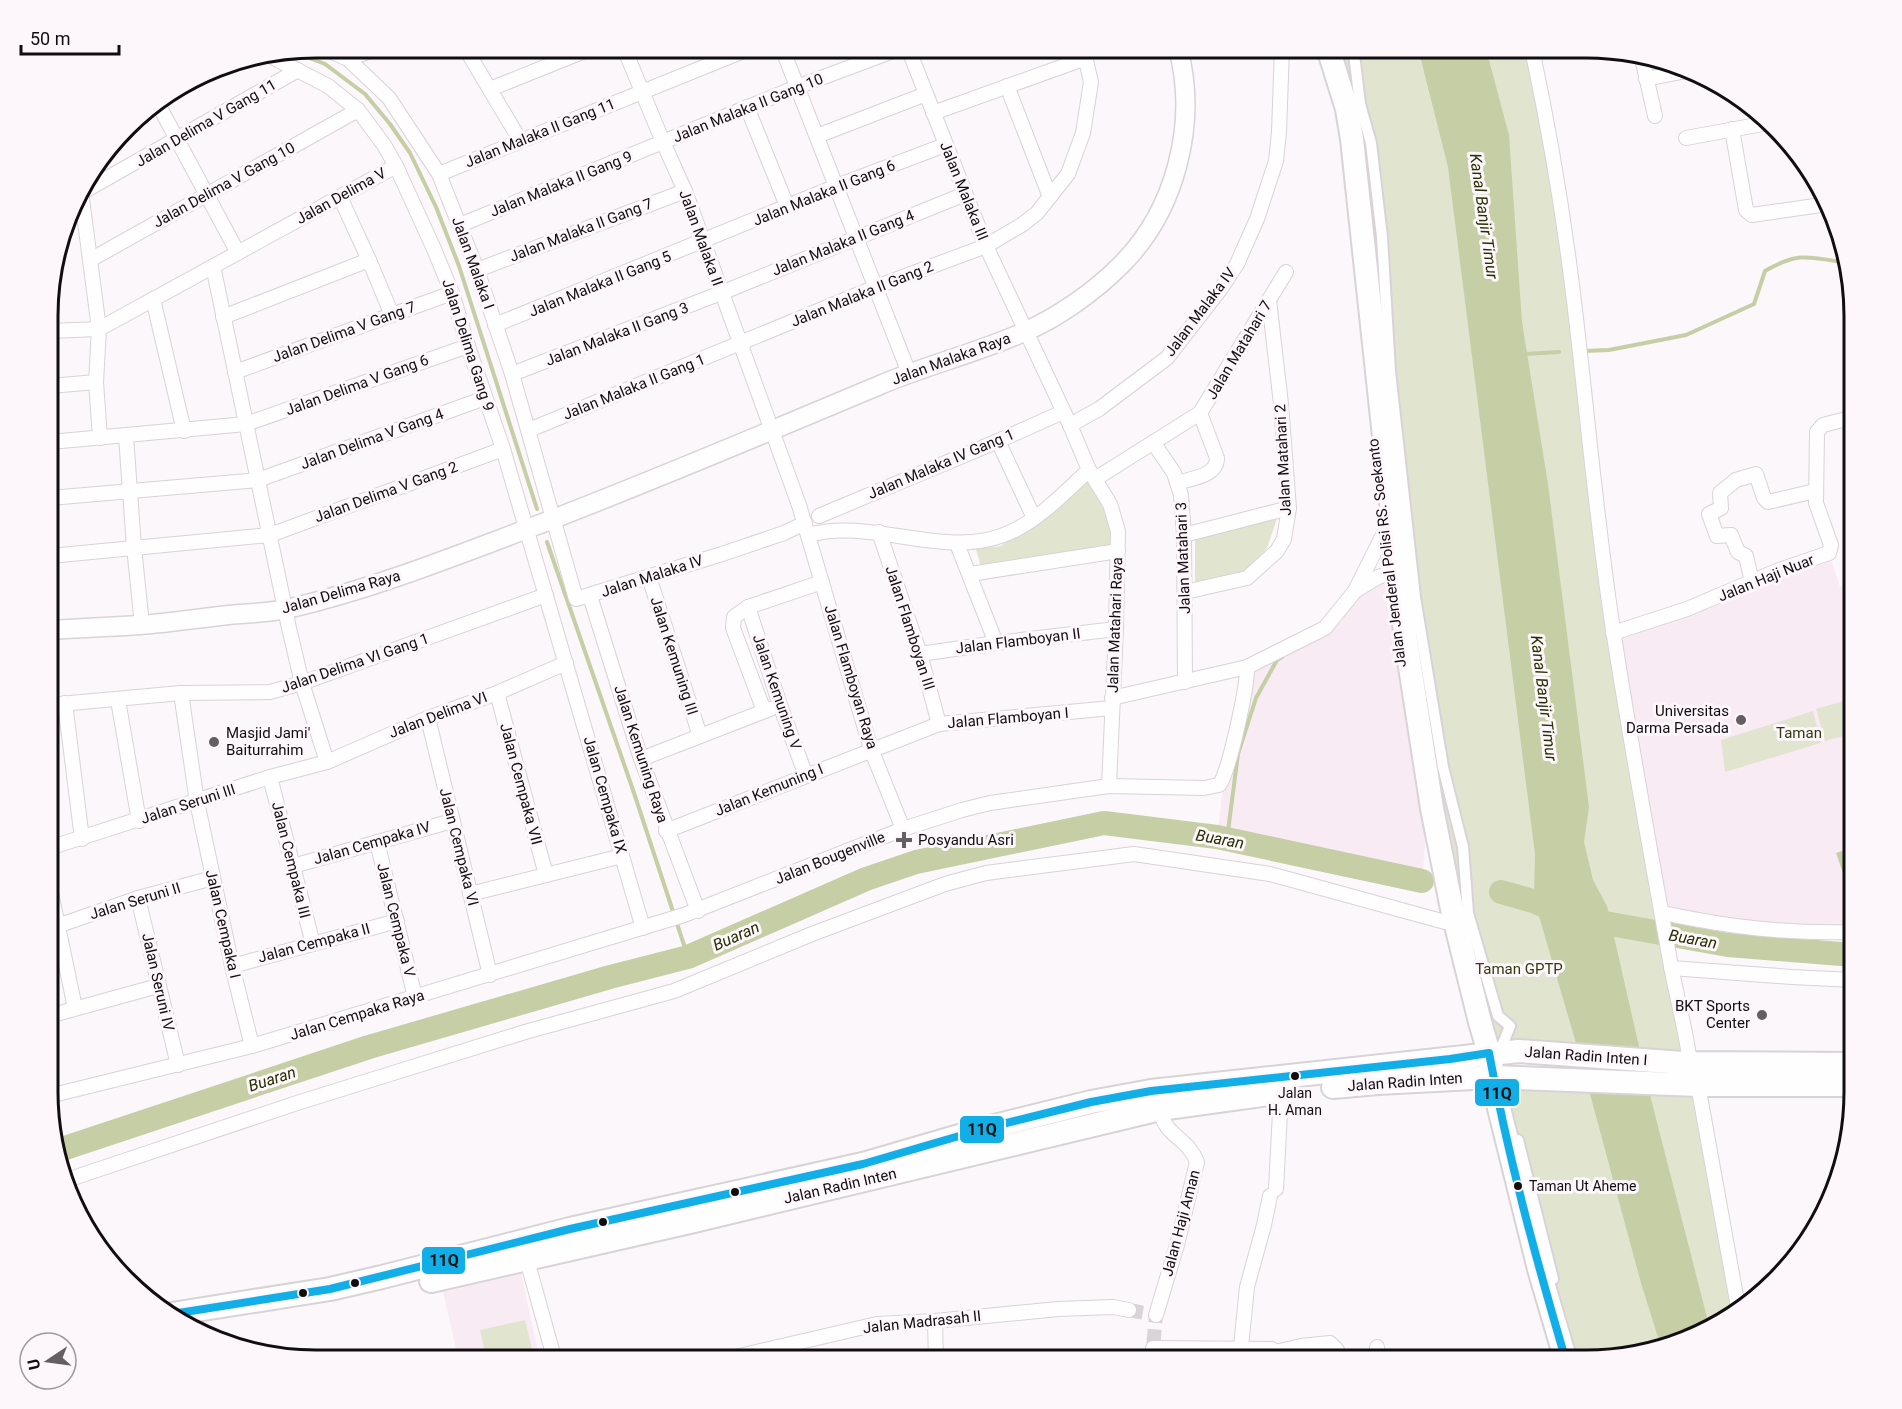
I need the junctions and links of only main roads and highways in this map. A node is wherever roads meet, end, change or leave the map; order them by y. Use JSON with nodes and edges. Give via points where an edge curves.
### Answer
{"nodes":[{"id":1,"x":1317,"y":58,"type":"edge"},
{"id":2,"x":1331,"y":58,"type":"edge"},
{"id":3,"x":1385,"y":545,"type":"junction"},
{"id":4,"x":1432,"y":840,"type":"junction"},
{"id":5,"x":1452,"y":913,"type":"junction"},
{"id":6,"x":1495,"y":1051,"type":"junction"},
{"id":7,"x":1844,"y":1064,"type":"edge"},
{"id":8,"x":1688,"y":1073,"type":"junction"},
{"id":9,"x":1844,"y":1084,"type":"edge"},
{"id":10,"x":1499,"y":1088,"type":"junction"},
{"id":11,"x":691,"y":1213,"type":"junction"},
{"id":12,"x":182,"y":1312,"type":"edge"},
{"id":13,"x":203,"y":1324,"type":"edge"},
{"id":14,"x":1550,"y":1350,"type":"edge"},
{"id":15,"x":1563,"y":1350,"type":"edge"}],
"edges":[{"from":1,"to":3,"type":"main road","name":"Jalan Jenderal Polisi RS. Soekanto","via":[[1337,122]]},
{"from":2,"to":3,"type":"main road","name":"Jalan Jenderal Polisi RS. Soekanto","via":[[1347,109],[1353,146]]},
{"from":3,"to":4,"type":"main road","name":"Jalan Jenderal Polisi RS. Soekanto","via":[[1407,640]]},
{"from":3,"to":4,"type":"main road","name":"Jalan Jenderal Polisi RS. Soekanto","via":[[1383,576],[1394,616]]},
{"from":4,"to":5,"type":"main road","name":"Jalan Jenderal Polisi RS. Soekanto"},
{"from":5,"to":6,"type":"main road","name":"Jalan Jenderal Polisi RS. Soekanto"},
{"from":5,"to":6,"type":"main road","name":"Jalan Jenderal Polisi RS. Soekanto","via":[[1480,1022]]},
{"from":6,"to":8,"type":"main road","name":"Jalan Radin Inten I","via":[[1540,1053]]},
{"from":6,"to":10,"type":"main road"},
{"from":6,"to":11,"type":"main road","name":"Jalan Radin Inten","via":[[1100,1100],[990,1127]]},
{"from":7,"to":8,"type":"main road"},
{"from":8,"to":9,"type":"main road"},
{"from":8,"to":10,"type":"main road","name":"Jalan Radin Inten I","via":[[1545,1080]]},
{"from":10,"to":11,"type":"main road","name":"Jalan Radin Inten","via":[[1371,1083],[1160,1109]]},
{"from":10,"to":14,"type":"main road","via":[[1516,1227]]},
{"from":10,"to":15,"type":"main road","via":[[1539,1269]]},
{"from":11,"to":12,"type":"main road","name":"Jalan Radin Inten","via":[[570,1229],[330,1289]]},
{"from":11,"to":13,"type":"main road","name":"Jalan Radin Inten","via":[[527,1260],[334,1303]]}]}
